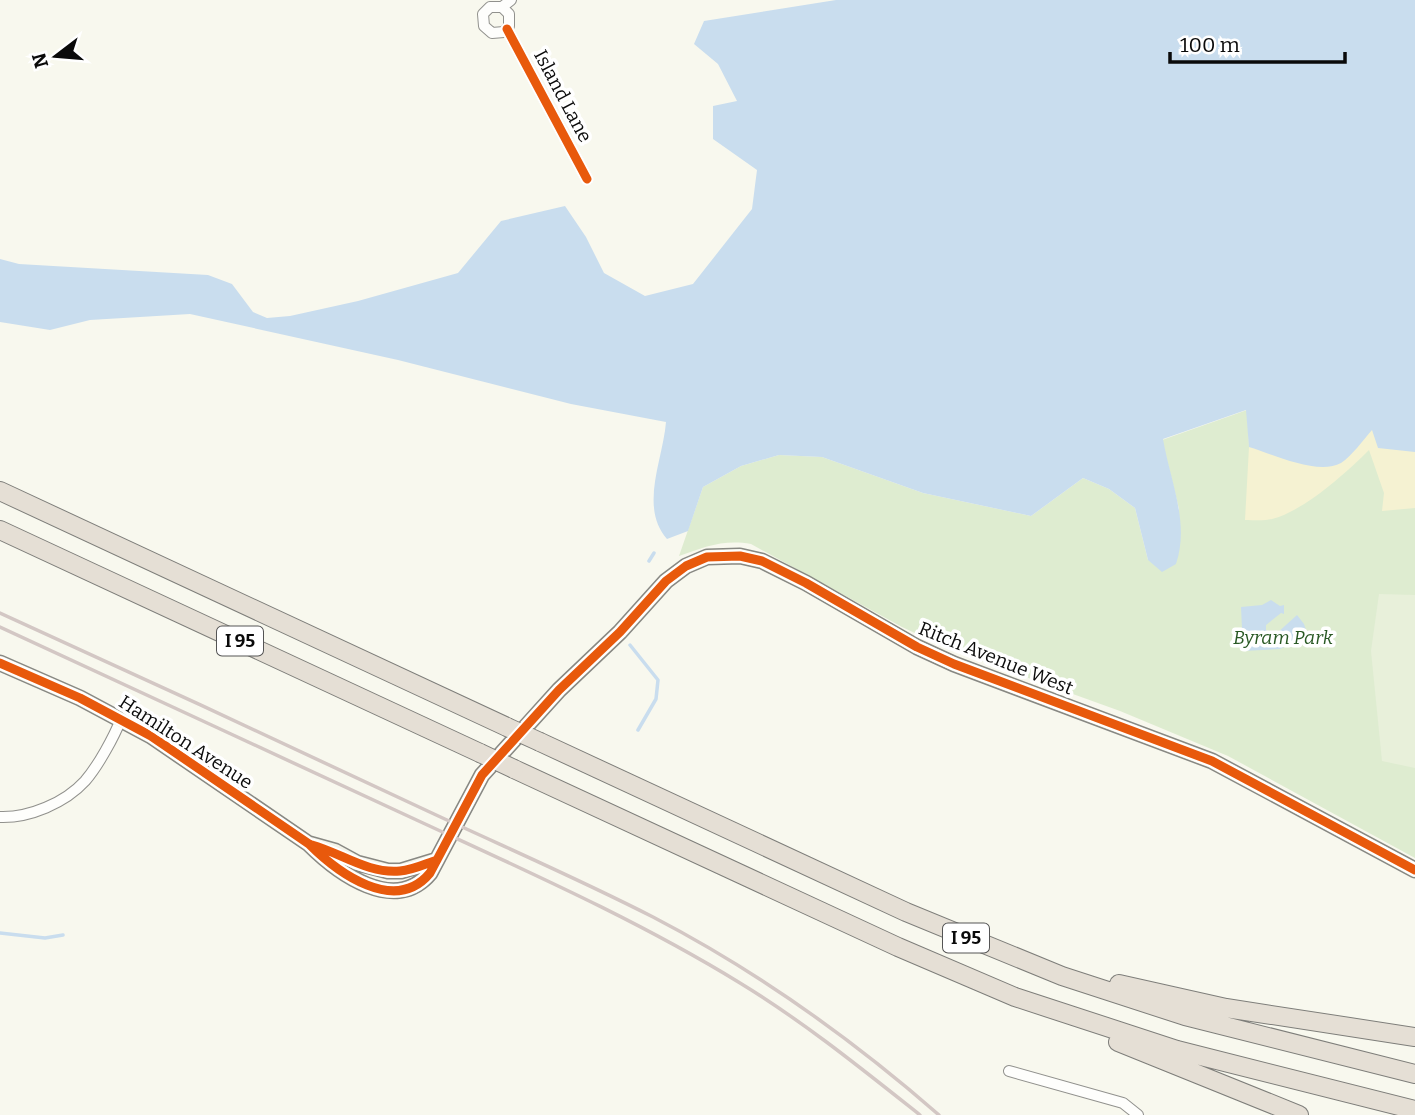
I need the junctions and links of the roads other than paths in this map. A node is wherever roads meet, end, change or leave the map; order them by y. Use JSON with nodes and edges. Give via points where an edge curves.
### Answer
{"nodes":[{"id":1,"x":512,"y":0,"type":"edge"},
{"id":2,"x":502,"y":7,"type":"junction"},
{"id":3,"x":507,"y":29,"type":"junction"},
{"id":4,"x":587,"y":179,"type":"dead end"},
{"id":5,"x":0,"y":479,"type":"edge"},
{"id":6,"x":0,"y":491,"type":"edge"},
{"id":7,"x":0,"y":530,"type":"edge"},
{"id":8,"x":96,"y":536,"type":"junction"},
{"id":9,"x":0,"y":663,"type":"edge"},
{"id":10,"x":559,"y":690,"type":"joint"},
{"id":11,"x":121,"y":719,"type":"junction"},
{"id":12,"x":0,"y":817,"type":"edge"},
{"id":13,"x":309,"y":844,"type":"junction"},
{"id":14,"x":437,"y":860,"type":"junction"},
{"id":15,"x":1415,"y":870,"type":"edge"},
{"id":16,"x":1023,"y":961,"type":"junction"},
{"id":17,"x":1015,"y":997,"type":"junction"},
{"id":18,"x":1415,"y":1037,"type":"edge"},
{"id":19,"x":1009,"y":1071,"type":"dead end"},
{"id":20,"x":1415,"y":1074,"type":"edge"},
{"id":21,"x":1415,"y":1110,"type":"edge"},
{"id":22,"x":1138,"y":1115,"type":"edge"},
{"id":23,"x":1299,"y":1115,"type":"edge"}],
"edges":[{"from":1,"to":2,"type":"street"},
{"from":2,"to":3,"type":"street","via":[[510,16]]},
{"from":2,"to":3,"type":"street","via":[[487,9],[482,21],[492,33]]},
{"from":3,"to":4,"type":"street","name":"Island Lane"},
{"from":5,"to":8,"type":"highway"},
{"from":6,"to":8,"type":"highway","number":"I 95"},
{"from":7,"to":17,"type":"highway","number":"I 95","bridge":true},
{"from":8,"to":16,"type":"highway","number":"I 95","bridge":true,"via":[[906,912]]},
{"from":9,"to":11,"type":"main road","name":"Hamilton Avenue"},
{"from":10,"to":14,"type":"main road","name":"Hamilton Avenue","via":[[482,775]]},
{"from":10,"to":15,"type":"main road","name":"Ritch Avenue West","via":[[686,566],[707,557],[740,556],[762,561],[806,583],[917,647],[1212,761]]},
{"from":11,"to":12,"type":"street","via":[[78,787],[38,810]]},
{"from":11,"to":13,"type":"main road","name":"Hamilton Avenue"},
{"from":13,"to":14,"type":"main road","name":"Hamilton Avenue","via":[[388,871]]},
{"from":13,"to":14,"type":"main road","name":"Hamilton Avenue","via":[[342,872],[390,891],[422,884]]},
{"from":16,"to":18,"type":"highway","via":[[1197,1003]]},
{"from":16,"to":20,"type":"highway","number":"I 95","via":[[1174,1013]]},
{"from":17,"to":21,"type":"highway","number":"I 95","via":[[1177,1050]]},
{"from":17,"to":23,"type":"highway"},
{"from":19,"to":22,"type":"street","via":[[1123,1103]]}]}
